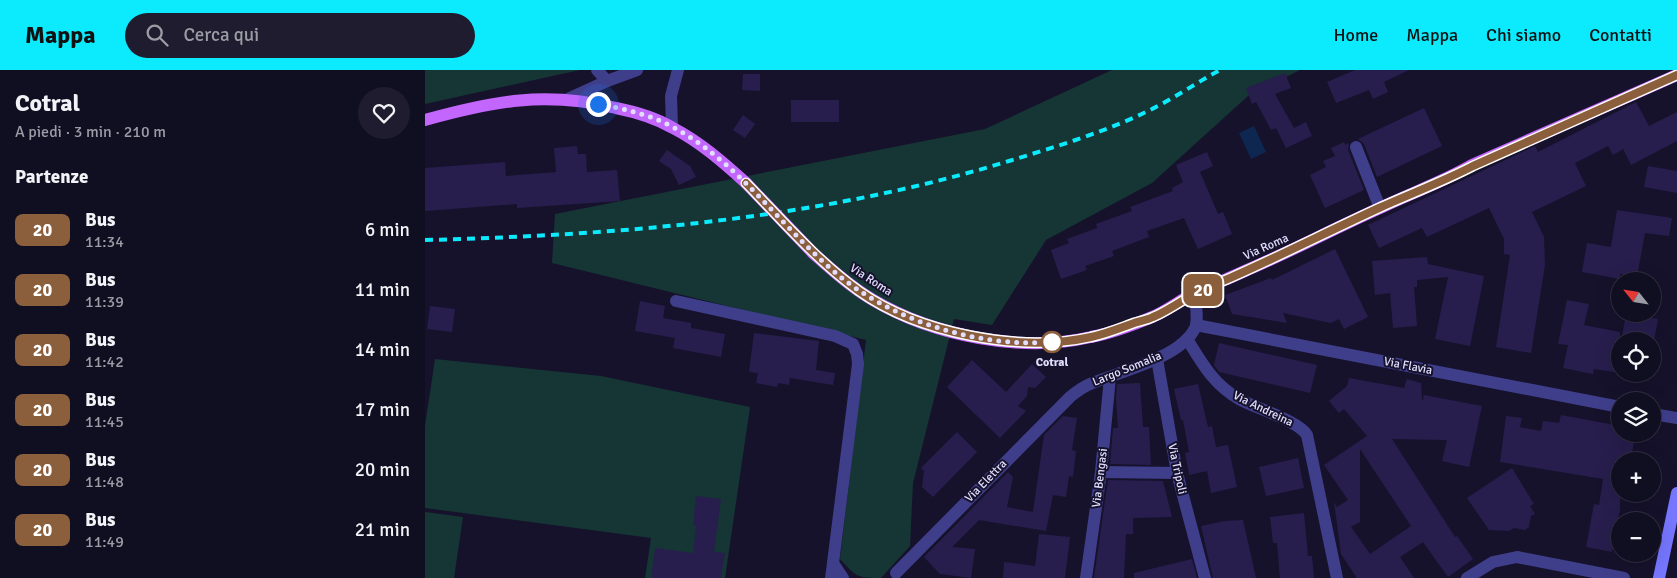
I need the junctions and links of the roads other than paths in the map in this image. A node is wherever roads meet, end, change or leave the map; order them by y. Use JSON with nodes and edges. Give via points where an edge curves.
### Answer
{"nodes":[{"id":1,"x":597,"y":70,"type":"edge"},
{"id":2,"x":637,"y":70,"type":"edge"},
{"id":3,"x":678,"y":70,"type":"edge"},
{"id":4,"x":1677,"y":75,"type":"edge"},
{"id":5,"x":607,"y":81,"type":"junction"},
{"id":6,"x":569,"y":99,"type":"junction"},
{"id":7,"x":425,"y":120,"type":"edge"},
{"id":8,"x":671,"y":126,"type":"junction"},
{"id":9,"x":1356,"y":147,"type":"dead end"},
{"id":10,"x":1380,"y":208,"type":"junction"},
{"id":11,"x":1195,"y":293,"type":"junction"},
{"id":12,"x":676,"y":300,"type":"dead end"},
{"id":13,"x":1196,"y":325,"type":"junction"},
{"id":14,"x":1187,"y":339,"type":"junction"},
{"id":15,"x":1157,"y":359,"type":"junction"},
{"id":16,"x":1110,"y":377,"type":"junction"},
{"id":17,"x":1077,"y":392,"type":"joint"},
{"id":18,"x":1611,"y":405,"type":"edge"},
{"id":19,"x":1661,"y":415,"type":"edge"},
{"id":20,"x":1677,"y":418,"type":"edge"},
{"id":21,"x":1101,"y":472,"type":"junction"},
{"id":22,"x":1177,"y":473,"type":"junction"},
{"id":23,"x":1677,"y":493,"type":"edge"},
{"id":24,"x":833,"y":564,"type":"junction"},
{"id":25,"x":895,"y":576,"type":"edge"},
{"id":26,"x":831,"y":578,"type":"edge"},
{"id":27,"x":843,"y":578,"type":"edge"},
{"id":28,"x":1085,"y":578,"type":"edge"},
{"id":29,"x":1205,"y":578,"type":"edge"},
{"id":30,"x":1337,"y":578,"type":"edge"},
{"id":31,"x":1467,"y":578,"type":"edge"},
{"id":32,"x":1624,"y":578,"type":"edge"},
{"id":33,"x":1659,"y":578,"type":"edge"}],
"edges":[{"from":1,"to":5,"type":"street"},
{"from":2,"to":5,"type":"street"},
{"from":3,"to":8,"type":"street","via":[[671,96]]},
{"from":4,"to":10,"type":"main road","name":"Via Roma"},
{"from":5,"to":6,"type":"street"},
{"from":6,"to":7,"type":"main road","name":"Via Roma","via":[[506,101]]},
{"from":6,"to":8,"type":"main road","name":"Via Roma","via":[[624,110]]},
{"from":8,"to":11,"type":"main road","name":"Via Roma","bridge":true,"via":[[704,147],[746,183],[813,253],[860,292],[905,316],[940,328],[1011,342],[1044,343],[1091,337],[1153,317]]},
{"from":9,"to":10,"type":"street"},
{"from":10,"to":11,"type":"main road","name":"Via Roma","via":[[1286,254]]},
{"from":11,"to":13,"type":"street"},
{"from":12,"to":24,"type":"street","via":[[835,336],[853,344],[858,364]]},
{"from":13,"to":14,"type":"street","name":"Largo Somalia"},
{"from":13,"to":18,"type":"street","name":"Via Flavia"},
{"from":14,"to":15,"type":"street","name":"Largo Somalia"},
{"from":14,"to":30,"type":"street","name":"Via Andreina","via":[[1212,378],[1224,389],[1299,427],[1307,435]]},
{"from":15,"to":16,"type":"street","name":"Largo Somalia"},
{"from":15,"to":22,"type":"street","name":"Via Tripoli"},
{"from":16,"to":17,"type":"street","name":"Largo Somalia"},
{"from":16,"to":21,"type":"street","name":"Via Bengasi"},
{"from":17,"to":25,"type":"street","name":"Via Elettra"},
{"from":19,"to":20,"type":"street"},
{"from":21,"to":22,"type":"street"},
{"from":21,"to":28,"type":"street","name":"Via Bengasi"},
{"from":22,"to":29,"type":"street","name":"Via Tripoli"},
{"from":23,"to":33,"type":"main road"},
{"from":24,"to":26,"type":"street"},
{"from":24,"to":27,"type":"street"},
{"from":31,"to":32,"type":"street","via":[[1493,562],[1517,557]]}]}
